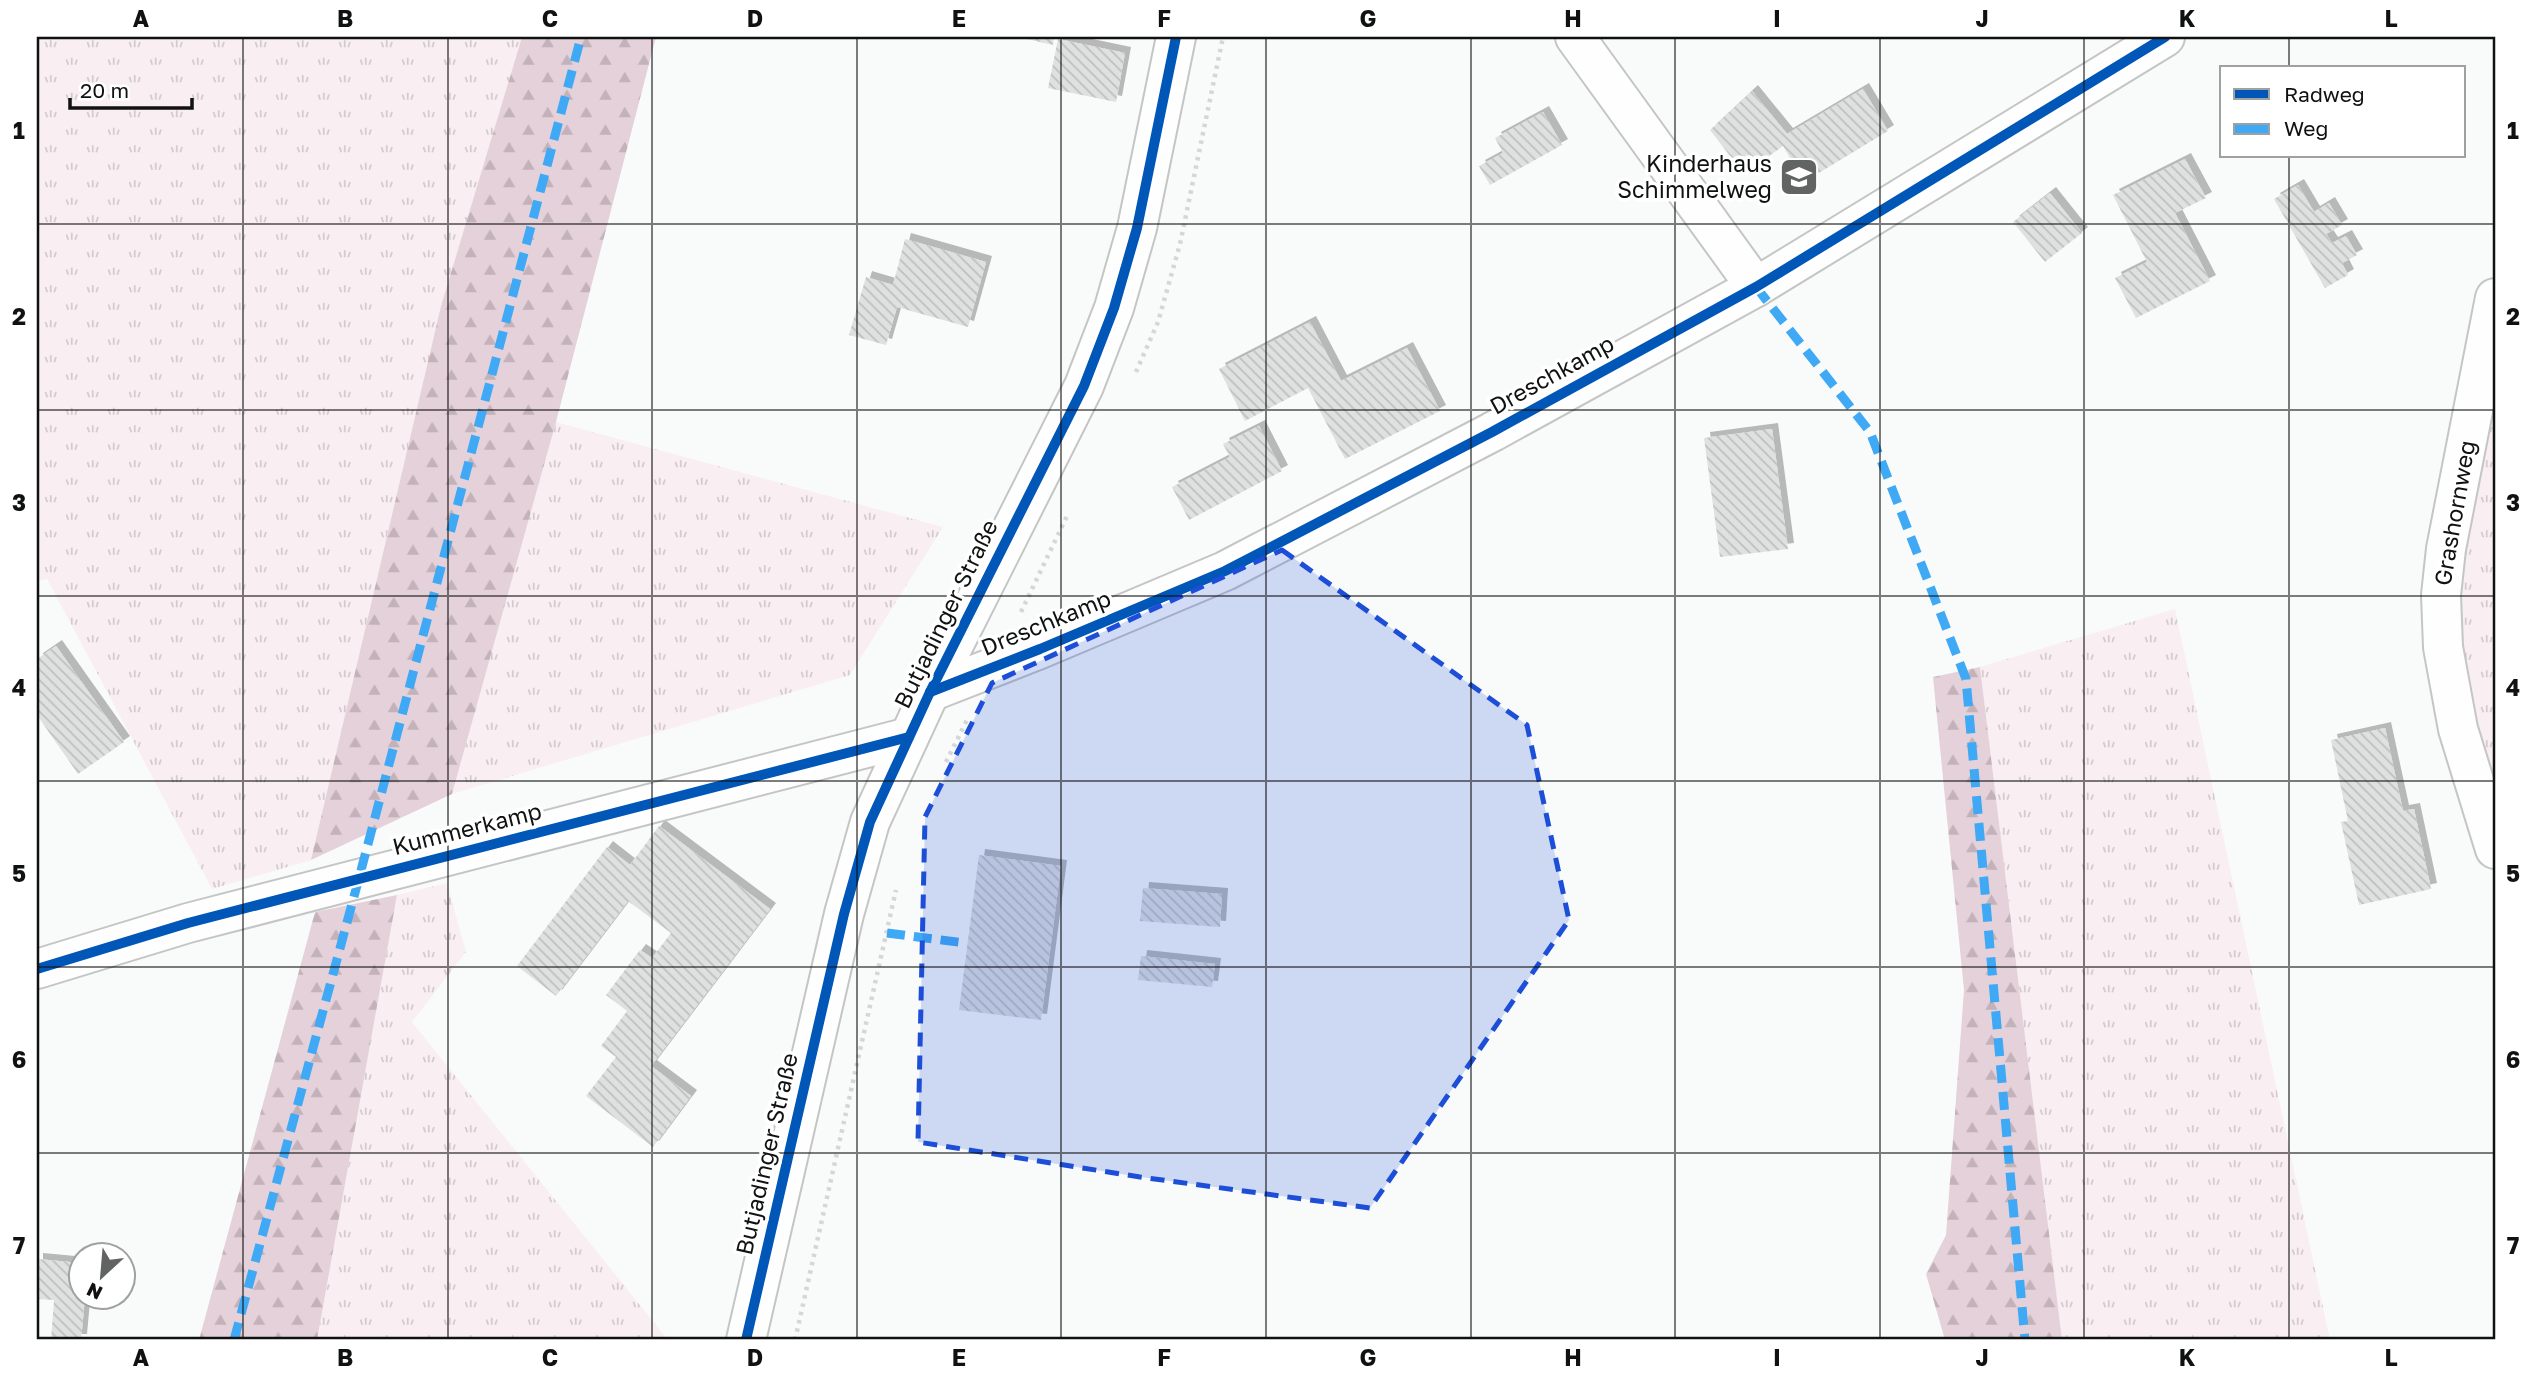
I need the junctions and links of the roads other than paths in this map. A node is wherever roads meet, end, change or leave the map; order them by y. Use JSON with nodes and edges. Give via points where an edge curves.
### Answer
{"nodes":[{"id":1,"x":1176,"y":37,"type":"edge"},
{"id":2,"x":1575,"y":37,"type":"edge"},
{"id":3,"x":2165,"y":37,"type":"edge"},
{"id":4,"x":1756,"y":287,"type":"junction"},
{"id":5,"x":2495,"y":298,"type":"edge"},
{"id":6,"x":930,"y":692,"type":"junction"},
{"id":7,"x":909,"y":737,"type":"junction"},
{"id":8,"x":2495,"y":849,"type":"edge"},
{"id":9,"x":37,"y":969,"type":"edge"},
{"id":10,"x":746,"y":1340,"type":"edge"}],
"edges":[{"from":1,"to":6,"type":"street","name":"Butjadinger Straße","via":[[1137,228],[1109,321],[1084,386]]},
{"from":2,"to":4,"type":"street"},
{"from":3,"to":4,"type":"street","name":"Dreschkamp"},
{"from":4,"to":6,"type":"street","name":"Dreschkamp","via":[[1492,432],[1224,571]]},
{"from":5,"to":8,"type":"street","name":"Grashornweg","via":[[2441,595],[2443,647],[2458,729]]},
{"from":6,"to":7,"type":"street","name":"Butjadinger Straße"},
{"from":7,"to":9,"type":"street","name":"Kummerkamp","via":[[201,919]]},
{"from":7,"to":10,"type":"street","name":"Butjadinger Straße","via":[[870,822],[844,914]]}]}
